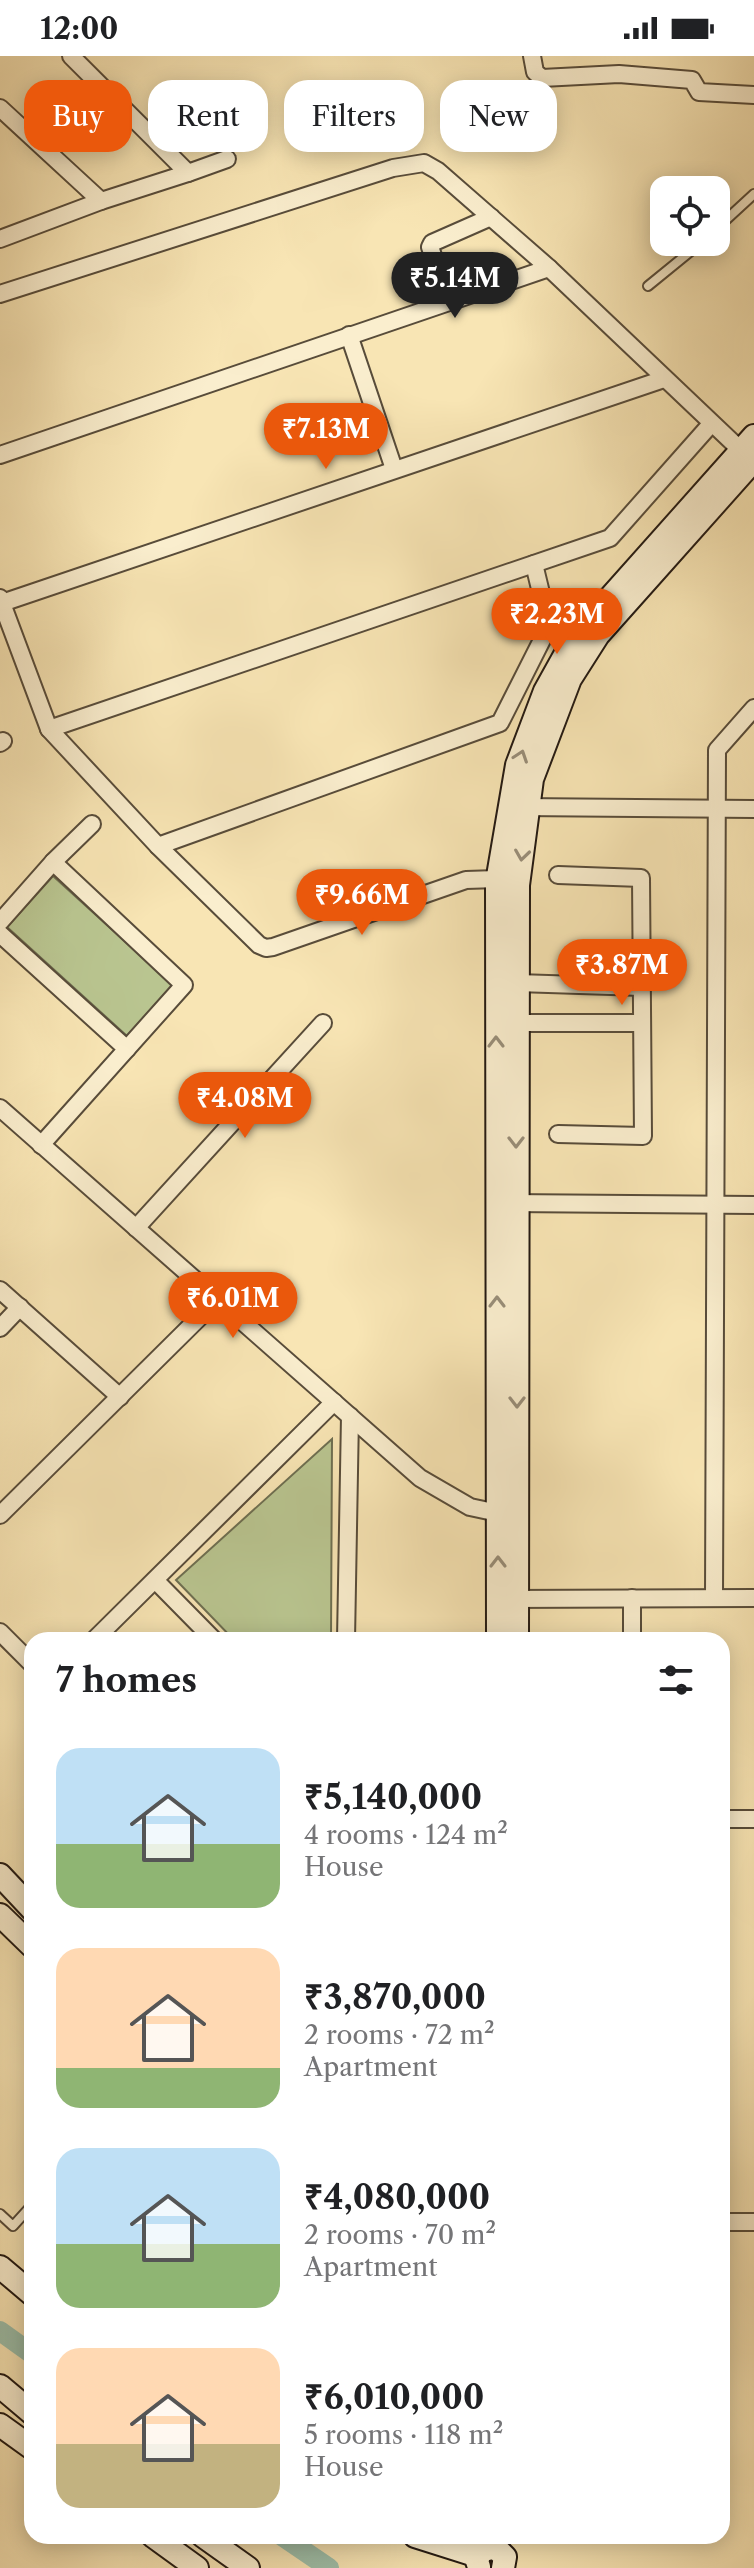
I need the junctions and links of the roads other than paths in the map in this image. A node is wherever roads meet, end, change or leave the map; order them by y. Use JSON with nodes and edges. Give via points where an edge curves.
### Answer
{"nodes":[{"id":1,"x":71,"y":56,"type":"edge"},
{"id":2,"x":532,"y":56,"type":"edge"},
{"id":3,"x":618,"y":56,"type":"edge"},
{"id":4,"x":619,"y":74,"type":"junction"},
{"id":5,"x":754,"y":95,"type":"edge"},
{"id":6,"x":3,"y":118,"type":"edge"},
{"id":7,"x":227,"y":159,"type":"dead end"},
{"id":8,"x":188,"y":173,"type":"junction"},
{"id":9,"x":754,"y":194,"type":"edge"},
{"id":10,"x":101,"y":201,"type":"junction"},
{"id":11,"x":730,"y":216,"type":"edge"},
{"id":12,"x":491,"y":217,"type":"junction"},
{"id":13,"x":0,"y":239,"type":"edge"},
{"id":14,"x":685,"y":256,"type":"edge"},
{"id":15,"x":549,"y":268,"type":"junction"},
{"id":16,"x":648,"y":286,"type":"dead end"},
{"id":17,"x":0,"y":294,"type":"edge"},
{"id":18,"x":449,"y":301,"type":"junction"},
{"id":19,"x":349,"y":335,"type":"junction"},
{"id":20,"x":664,"y":379,"type":"junction"},
{"id":21,"x":711,"y":424,"type":"junction"},
{"id":22,"x":750,"y":452,"type":"edge"},
{"id":23,"x":0,"y":455,"type":"edge"},
{"id":24,"x":394,"y":469,"type":"junction"},
{"id":25,"x":534,"y":564,"type":"junction"},
{"id":26,"x":1,"y":601,"type":"edge"},
{"id":27,"x":754,"y":708,"type":"edge"},
{"id":28,"x":49,"y":729,"type":"junction"},
{"id":29,"x":519,"y":807,"type":"junction"},
{"id":30,"x":716,"y":808,"type":"junction"},
{"id":31,"x":754,"y":809,"type":"edge"},
{"id":32,"x":92,"y":824,"type":"dead end"},
{"id":33,"x":158,"y":846,"type":"junction"},
{"id":34,"x":53,"y":862,"type":"junction"},
{"id":35,"x":558,"y":875,"type":"dead end"},
{"id":36,"x":497,"y":879,"type":"junction"},
{"id":37,"x":0,"y":922,"type":"edge"},
{"id":38,"x":0,"y":934,"type":"edge"},
{"id":39,"x":517,"y":983,"type":"junction"},
{"id":40,"x":642,"y":987,"type":"junction"},
{"id":41,"x":323,"y":1023,"type":"dead end"},
{"id":42,"x":517,"y":1023,"type":"junction"},
{"id":43,"x":642,"y":1023,"type":"junction"},
{"id":44,"x":127,"y":1049,"type":"junction"},
{"id":45,"x":0,"y":1108,"type":"edge"},
{"id":46,"x":558,"y":1134,"type":"dead end"},
{"id":47,"x":41,"y":1145,"type":"junction"},
{"id":48,"x":507,"y":1204,"type":"junction"},
{"id":49,"x":714,"y":1205,"type":"junction"},
{"id":50,"x":754,"y":1205,"type":"edge"},
{"id":51,"x":136,"y":1228,"type":"junction"},
{"id":52,"x":0,"y":1290,"type":"edge"},
{"id":53,"x":217,"y":1300,"type":"junction"},
{"id":54,"x":20,"y":1307,"type":"junction"},
{"id":55,"x":0,"y":1328,"type":"edge"},
{"id":56,"x":120,"y":1397,"type":"junction"},
{"id":57,"x":334,"y":1402,"type":"junction"},
{"id":58,"x":350,"y":1416,"type":"junction"},
{"id":59,"x":498,"y":1513,"type":"junction"},
{"id":60,"x":0,"y":1515,"type":"edge"},
{"id":61,"x":155,"y":1580,"type":"junction"},
{"id":62,"x":632,"y":1598,"type":"junction"},
{"id":63,"x":714,"y":1598,"type":"junction"},
{"id":64,"x":754,"y":1598,"type":"edge"},
{"id":65,"x":508,"y":1599,"type":"junction"},
{"id":66,"x":0,"y":1632,"type":"edge"},
{"id":67,"x":102,"y":1632,"type":"edge"},
{"id":68,"x":206,"y":1632,"type":"edge"},
{"id":69,"x":346,"y":1632,"type":"edge"},
{"id":70,"x":500,"y":1632,"type":"edge"},
{"id":71,"x":515,"y":1632,"type":"edge"},
{"id":72,"x":632,"y":1632,"type":"edge"},
{"id":73,"x":24,"y":1656,"type":"edge"},
{"id":74,"x":730,"y":1819,"type":"edge"},
{"id":75,"x":754,"y":1819,"type":"edge"},
{"id":76,"x":0,"y":1875,"type":"edge"},
{"id":77,"x":24,"y":1900,"type":"edge"},
{"id":78,"x":0,"y":1915,"type":"edge"},
{"id":79,"x":24,"y":1935,"type":"edge"},
{"id":80,"x":0,"y":2214,"type":"edge"},
{"id":81,"x":24,"y":2214,"type":"edge"},
{"id":82,"x":730,"y":2222,"type":"edge"},
{"id":83,"x":754,"y":2222,"type":"edge"},
{"id":84,"x":0,"y":2267,"type":"edge"},
{"id":85,"x":24,"y":2287,"type":"edge"},
{"id":86,"x":0,"y":2386,"type":"edge"},
{"id":87,"x":24,"y":2406,"type":"edge"},
{"id":88,"x":0,"y":2425,"type":"edge"},
{"id":89,"x":24,"y":2442,"type":"edge"},
{"id":90,"x":164,"y":2544,"type":"edge"},
{"id":91,"x":214,"y":2544,"type":"edge"},
{"id":92,"x":444,"y":2544,"type":"edge"},
{"id":93,"x":494,"y":2558,"type":"edge"},
{"id":94,"x":197,"y":2568,"type":"edge"},
{"id":95,"x":248,"y":2568,"type":"edge"}],
"edges":[{"from":1,"to":8,"type":"street"},
{"from":2,"to":4,"type":"street","via":[[542,78]]},
{"from":3,"to":4,"type":"street"},
{"from":4,"to":5,"type":"street","via":[[692,80],[699,92]]},
{"from":6,"to":10,"type":"street"},
{"from":7,"to":8,"type":"street"},
{"from":8,"to":10,"type":"street"},
{"from":9,"to":11,"type":"lane"},
{"from":10,"to":13,"type":"street"},
{"from":12,"to":15,"type":"street"},
{"from":12,"to":17,"type":"street","via":[[438,171],[424,163],[408,165]]},
{"from":12,"to":18,"type":"street","via":[[430,247]]},
{"from":14,"to":16,"type":"lane"},
{"from":15,"to":18,"type":"street"},
{"from":15,"to":20,"type":"street"},
{"from":18,"to":19,"type":"street"},
{"from":19,"to":23,"type":"street"},
{"from":19,"to":24,"type":"street"},
{"from":20,"to":21,"type":"street"},
{"from":20,"to":24,"type":"street"},
{"from":21,"to":22,"type":"street"},
{"from":21,"to":25,"type":"street","via":[[610,538]]},
{"from":22,"to":29,"type":"street","via":[[591,646],[570,679]]},
{"from":24,"to":26,"type":"street"},
{"from":25,"to":28,"type":"street"},
{"from":25,"to":33,"type":"street","via":[[549,626],[500,723]]},
{"from":26,"to":28,"type":"street"},
{"from":27,"to":30,"type":"street","via":[[717,750]]},
{"from":28,"to":33,"type":"street"},
{"from":29,"to":30,"type":"street"},
{"from":29,"to":36,"type":"street"},
{"from":29,"to":39,"type":"street","one_way":true},
{"from":30,"to":31,"type":"street"},
{"from":30,"to":49,"type":"street"},
{"from":32,"to":34,"type":"street"},
{"from":33,"to":36,"type":"street","via":[[266,948],[466,880]]},
{"from":34,"to":37,"type":"street"},
{"from":34,"to":44,"type":"street","via":[[184,985]]},
{"from":35,"to":40,"type":"street","via":[[641,878]]},
{"from":48,"to":36,"type":"street","one_way":true},
{"from":38,"to":44,"type":"street"},
{"from":39,"to":40,"type":"street"},
{"from":39,"to":42,"type":"street"},
{"from":40,"to":43,"type":"street"},
{"from":41,"to":51,"type":"street"},
{"from":42,"to":43,"type":"street"},
{"from":42,"to":48,"type":"street","one_way":true},
{"from":43,"to":46,"type":"street","via":[[643,1136]]},
{"from":44,"to":47,"type":"street"},
{"from":45,"to":47,"type":"street"},
{"from":47,"to":51,"type":"street"},
{"from":48,"to":49,"type":"street"},
{"from":59,"to":48,"type":"street","one_way":true},
{"from":48,"to":65,"type":"street","one_way":true},
{"from":49,"to":50,"type":"street"},
{"from":49,"to":63,"type":"street"},
{"from":51,"to":53,"type":"street"},
{"from":52,"to":54,"type":"street"},
{"from":53,"to":56,"type":"street"},
{"from":53,"to":57,"type":"street"},
{"from":54,"to":55,"type":"street"},
{"from":54,"to":56,"type":"street"},
{"from":56,"to":60,"type":"street"},
{"from":57,"to":58,"type":"street"},
{"from":57,"to":61,"type":"street"},
{"from":58,"to":59,"type":"street","via":[[420,1478],[470,1507]]},
{"from":58,"to":69,"type":"street"},
{"from":65,"to":59,"type":"street","one_way":true},
{"from":61,"to":67,"type":"street"},
{"from":61,"to":68,"type":"street"},
{"from":62,"to":63,"type":"street"},
{"from":62,"to":65,"type":"street"},
{"from":62,"to":72,"type":"street"},
{"from":63,"to":64,"type":"street"},
{"from":65,"to":70,"type":"street"},
{"from":65,"to":71,"type":"street"},
{"from":66,"to":73,"type":"street"},
{"from":74,"to":75,"type":"street"},
{"from":76,"to":77,"type":"street"},
{"from":78,"to":79,"type":"street"},
{"from":80,"to":81,"type":"lane","via":[[13,2226]]},
{"from":82,"to":83,"type":"street"},
{"from":84,"to":85,"type":"street"},
{"from":86,"to":87,"type":"street"},
{"from":88,"to":89,"type":"street"},
{"from":90,"to":94,"type":"street"},
{"from":91,"to":95,"type":"street"},
{"from":92,"to":93,"type":"street"}]}
